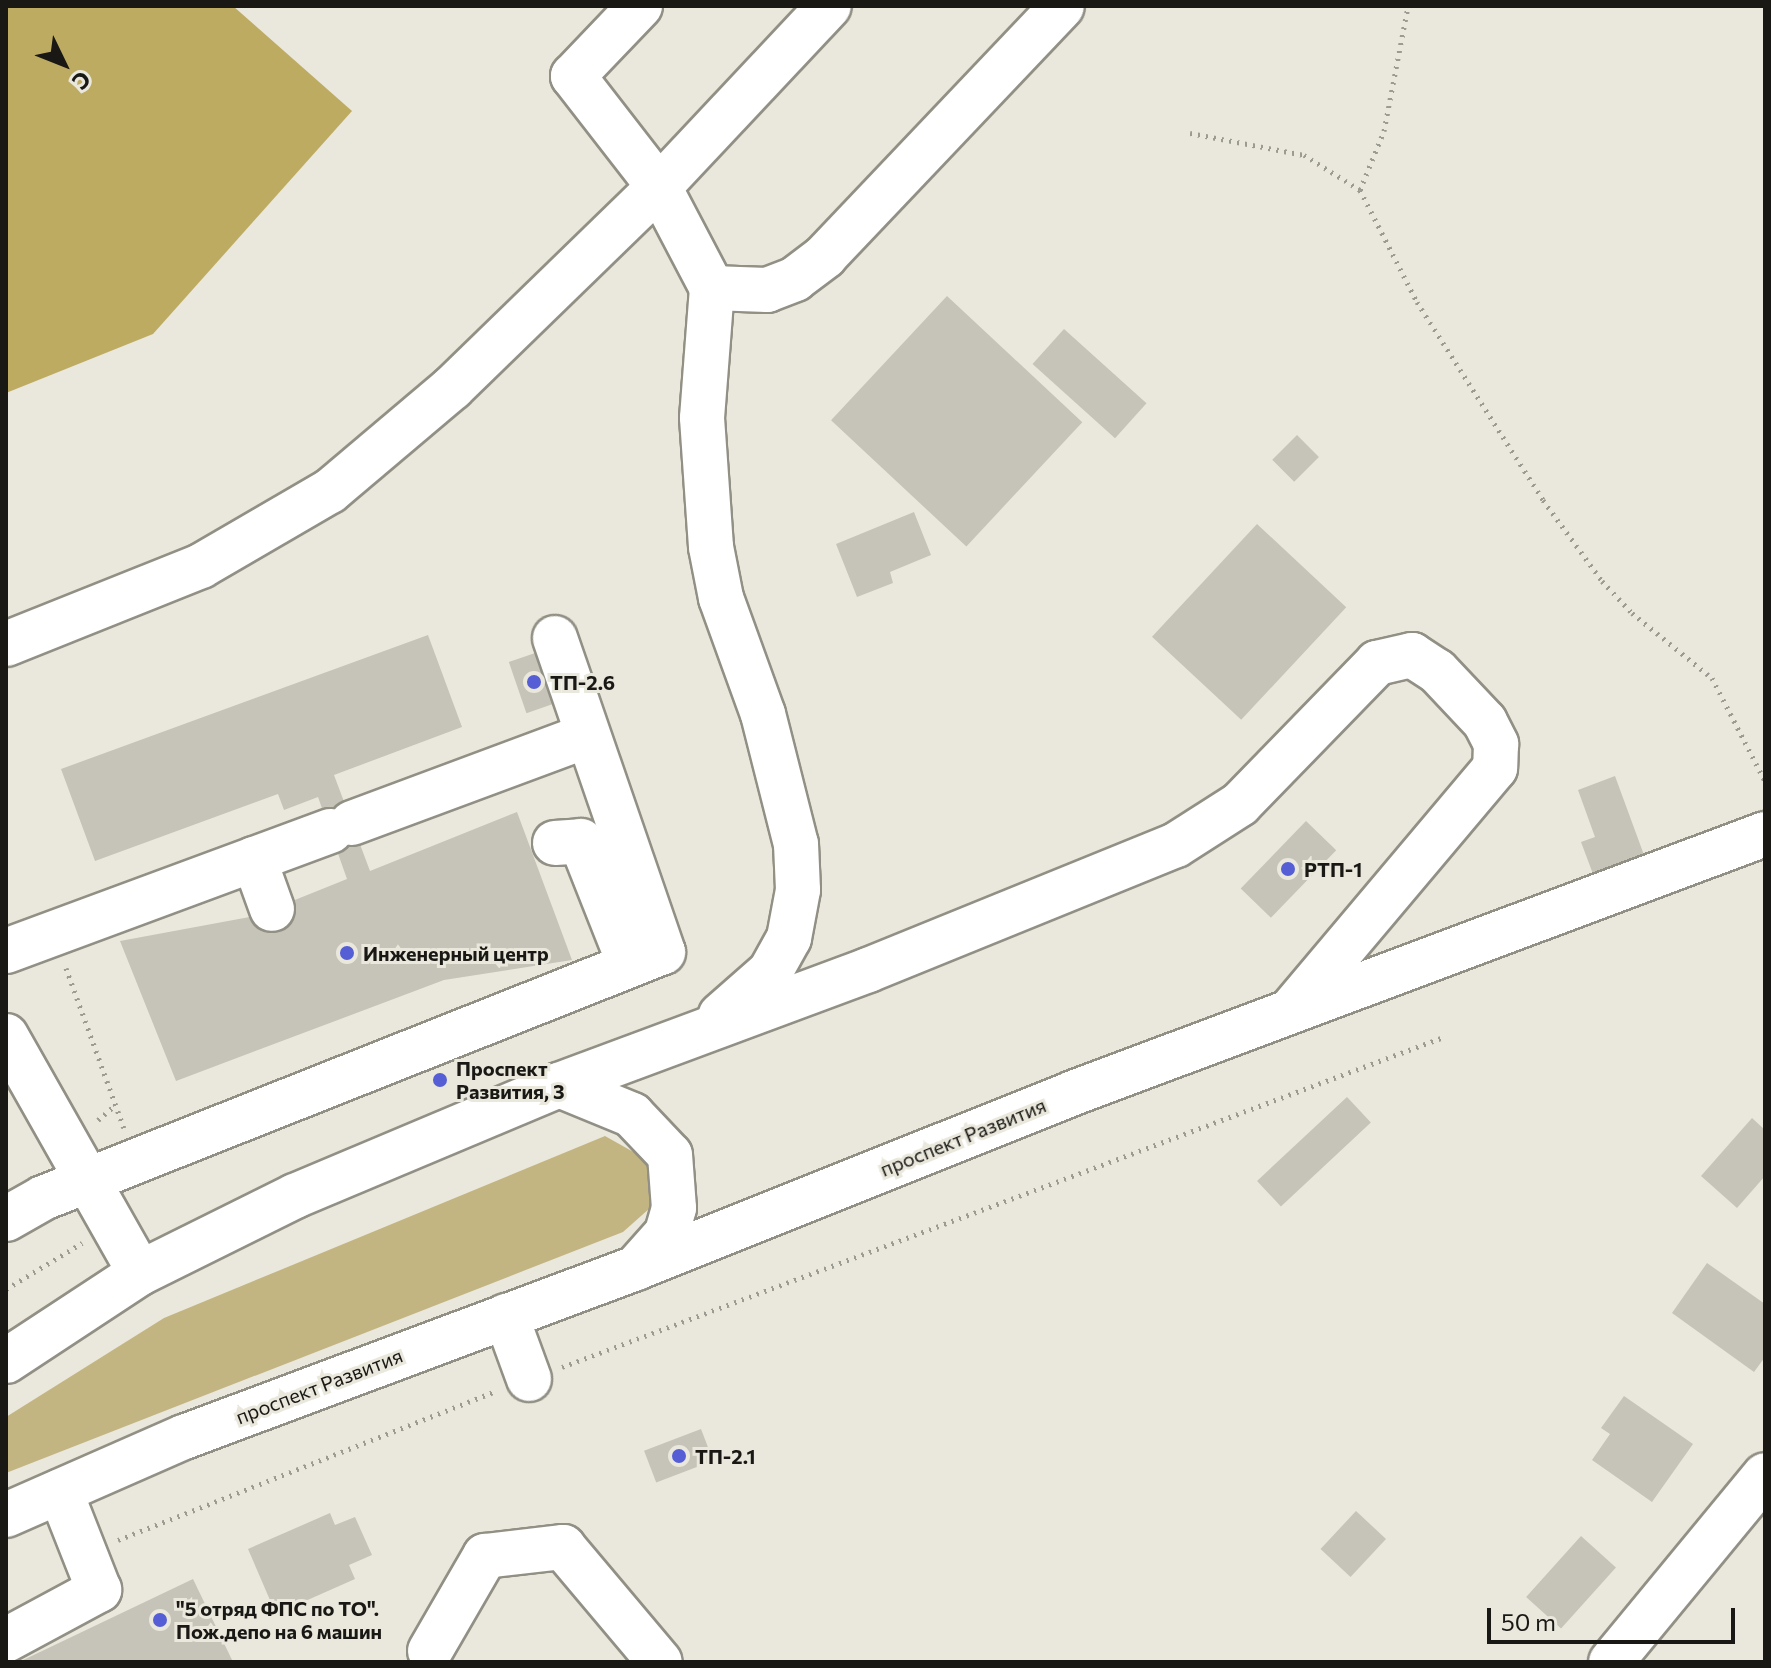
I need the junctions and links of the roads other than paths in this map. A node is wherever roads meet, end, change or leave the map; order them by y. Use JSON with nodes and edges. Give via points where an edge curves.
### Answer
{"nodes":[{"id":1,"x":640,"y":6,"type":"edge"},
{"id":2,"x":829,"y":6,"type":"edge"},
{"id":3,"x":1062,"y":6,"type":"edge"},
{"id":4,"x":659,"y":187,"type":"junction"},
{"id":5,"x":712,"y":288,"type":"junction"},
{"id":6,"x":555,"y":638,"type":"dead end"},
{"id":7,"x":6,"y":644,"type":"edge"},
{"id":8,"x":586,"y":736,"type":"junction"},
{"id":9,"x":1765,"y":834,"type":"edge"},
{"id":10,"x":555,"y":843,"type":"dead end"},
{"id":11,"x":254,"y":859,"type":"junction"},
{"id":12,"x":272,"y":909,"type":"dead end"},
{"id":13,"x":6,"y":951,"type":"edge"},
{"id":14,"x":630,"y":965,"type":"junction"},
{"id":15,"x":1291,"y":1010,"type":"junction"},
{"id":16,"x":6,"y":1036,"type":"edge"},
{"id":17,"x":693,"y":1036,"type":"junction"},
{"id":18,"x":559,"y":1085,"type":"junction"},
{"id":19,"x":89,"y":1181,"type":"junction"},
{"id":20,"x":6,"y":1219,"type":"edge"},
{"id":21,"x":636,"y":1268,"type":"junction"},
{"id":22,"x":140,"y":1273,"type":"junction"},
{"id":23,"x":506,"y":1316,"type":"junction"},
{"id":24,"x":6,"y":1361,"type":"edge"},
{"id":25,"x":529,"y":1379,"type":"road end"},
{"id":26,"x":1765,"y":1475,"type":"edge"},
{"id":27,"x":60,"y":1491,"type":"junction"},
{"id":28,"x":6,"y":1515,"type":"edge"},
{"id":29,"x":6,"y":1640,"type":"edge"},
{"id":30,"x":430,"y":1651,"type":"dead end"},
{"id":31,"x":660,"y":1662,"type":"edge"},
{"id":32,"x":1611,"y":1662,"type":"edge"}],
"edges":[{"from":1,"to":4,"type":"street","via":[[573,76]]},
{"from":2,"to":4,"type":"street"},
{"from":3,"to":5,"type":"street","via":[[825,256],[795,279],[767,290]]},
{"from":4,"to":5,"type":"street"},
{"from":4,"to":7,"type":"street","via":[[452,388],[330,491],[201,566]]},
{"from":5,"to":17,"type":"street","via":[[702,418],[711,547],[721,598],[786,796],[798,890],[789,938],[771,971]]},
{"from":6,"to":8,"type":"street"},
{"from":8,"to":11,"type":"street"},
{"from":8,"to":14,"type":"street","via":[[663,952]]},
{"from":9,"to":15,"type":"street","name":"проспект Развития"},
{"from":10,"to":14,"type":"street","via":[[581,841]]},
{"from":11,"to":12,"type":"street"},
{"from":11,"to":13,"type":"street"},
{"from":14,"to":19,"type":"street"},
{"from":15,"to":17,"type":"street","via":[[1495,768],[1496,744],[1485,722],[1437,671],[1412,655],[1377,663],[1240,804],[1176,845]]},
{"from":15,"to":21,"type":"street","name":"проспект Развития"},
{"from":16,"to":19,"type":"street"},
{"from":17,"to":18,"type":"street"},
{"from":18,"to":21,"type":"street","name":"проспект Развития","via":[[632,1115],[670,1155],[674,1208],[667,1233]]},
{"from":18,"to":22,"type":"street","via":[[295,1196]]},
{"from":19,"to":20,"type":"street"},
{"from":19,"to":22,"type":"street"},
{"from":21,"to":23,"type":"street","name":"проспект Развития"},
{"from":22,"to":24,"type":"street"},
{"from":23,"to":25,"type":"street"},
{"from":23,"to":27,"type":"street","name":"проспект Развития","via":[[184,1437]]},
{"from":26,"to":32,"type":"street"},
{"from":27,"to":28,"type":"street","name":"проспект Развития"},
{"from":27,"to":29,"type":"street","via":[[99,1590]]},
{"from":30,"to":31,"type":"street","via":[[485,1556],[563,1547]]}]}
